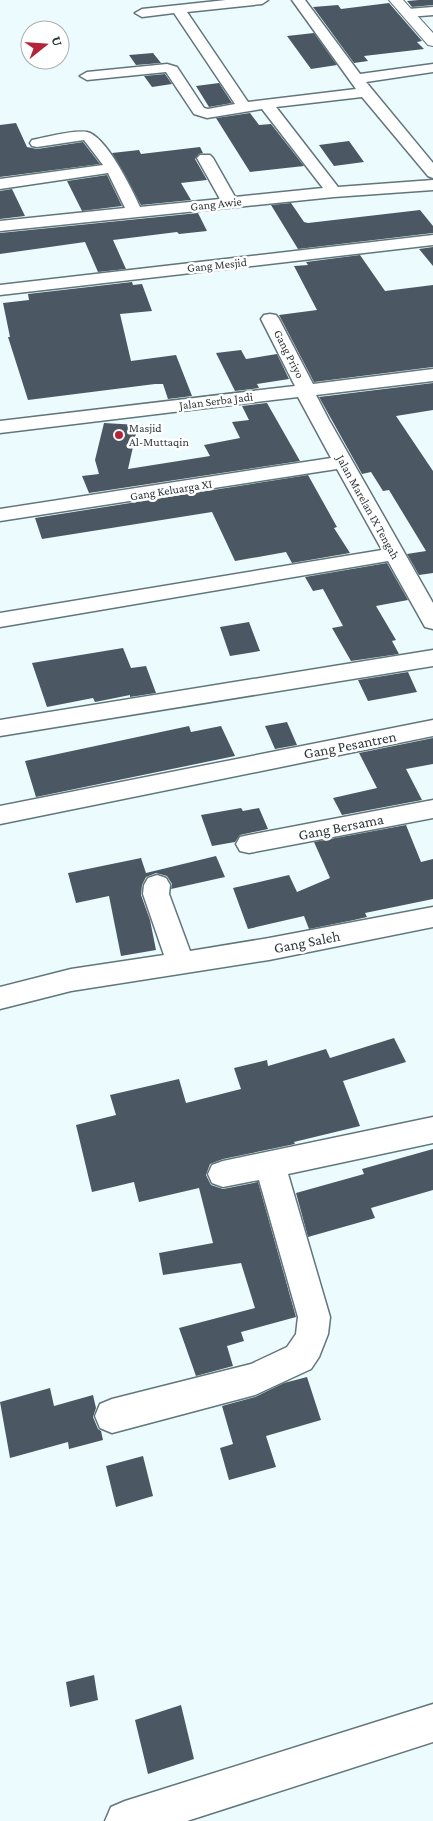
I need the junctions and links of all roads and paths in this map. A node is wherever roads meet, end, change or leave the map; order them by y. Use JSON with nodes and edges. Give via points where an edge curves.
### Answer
{"nodes":[{"id":1,"x":262,"y":0,"type":"edge"},
{"id":2,"x":298,"y":0,"type":"edge"},
{"id":3,"x":396,"y":0,"type":"edge"},
{"id":4,"x":178,"y":9,"type":"junction"},
{"id":5,"x":420,"y":12,"type":"edge"},
{"id":6,"x":142,"y":13,"type":"dead end"},
{"id":7,"x":433,"y":42,"type":"edge"},
{"id":8,"x":433,"y":68,"type":"edge"},
{"id":9,"x":88,"y":76,"type":"dead end"},
{"id":10,"x":356,"y":79,"type":"junction"},
{"id":11,"x":366,"y":92,"type":"junction"},
{"id":12,"x":266,"y":104,"type":"junction"},
{"id":13,"x":244,"y":107,"type":"junction"},
{"id":14,"x":37,"y":143,"type":"dead end"},
{"id":15,"x":205,"y":158,"type":"dead end"},
{"id":16,"x":113,"y":168,"type":"junction"},
{"id":17,"x":433,"y":173,"type":"edge"},
{"id":18,"x":0,"y":184,"type":"edge"},
{"id":19,"x":433,"y":185,"type":"edge"},
{"id":20,"x":334,"y":192,"type":"junction"},
{"id":21,"x":230,"y":202,"type":"junction"},
{"id":22,"x":135,"y":212,"type":"junction"},
{"id":23,"x":2,"y":222,"type":"edge"},
{"id":24,"x":433,"y":240,"type":"edge"},
{"id":25,"x":0,"y":290,"type":"edge"},
{"id":26,"x":270,"y":319,"type":"dead end"},
{"id":27,"x":433,"y":376,"type":"edge"},
{"id":28,"x":305,"y":391,"type":"junction"},
{"id":29,"x":0,"y":427,"type":"edge"},
{"id":30,"x":342,"y":462,"type":"junction"},
{"id":31,"x":0,"y":515,"type":"edge"},
{"id":32,"x":394,"y":554,"type":"junction"},
{"id":33,"x":0,"y":620,"type":"edge"},
{"id":34,"x":433,"y":622,"type":"edge"},
{"id":35,"x":433,"y":658,"type":"edge"},
{"id":36,"x":0,"y":728,"type":"edge"},
{"id":37,"x":433,"y":728,"type":"edge"},
{"id":38,"x":433,"y":809,"type":"edge"},
{"id":39,"x":0,"y":814,"type":"edge"},
{"id":40,"x":249,"y":844,"type":"dead end"},
{"id":41,"x":157,"y":885,"type":"dead end"},
{"id":42,"x":433,"y":917,"type":"edge"},
{"id":43,"x":181,"y":964,"type":"junction"},
{"id":44,"x":0,"y":998,"type":"edge"},
{"id":45,"x":433,"y":1130,"type":"edge"},
{"id":46,"x":270,"y":1165,"type":"junction"},
{"id":47,"x":223,"y":1174,"type":"dead end"},
{"id":48,"x":112,"y":1416,"type":"dead end"},
{"id":49,"x":433,"y":1723,"type":"edge"},
{"id":50,"x":125,"y":1821,"type":"edge"}],
"edges":[{"from":1,"to":4,"type":"street"},
{"from":2,"to":10,"type":"street"},
{"from":3,"to":5,"type":"main road"},
{"from":4,"to":6,"type":"street"},
{"from":4,"to":13,"type":"street"},
{"from":5,"to":7,"type":"main road"},
{"from":8,"to":10,"type":"street"},
{"from":9,"to":13,"type":"street","via":[[167,68],[172,70],[199,111],[207,114]]},
{"from":10,"to":11,"type":"street"},
{"from":11,"to":12,"type":"street"},
{"from":11,"to":17,"type":"street"},
{"from":12,"to":13,"type":"street"},
{"from":12,"to":20,"type":"street"},
{"from":14,"to":16,"type":"street","via":[[90,137]]},
{"from":15,"to":21,"type":"street"},
{"from":16,"to":18,"type":"street"},
{"from":16,"to":22,"type":"street"},
{"from":19,"to":20,"type":"street","name":"Gang Awie"},
{"from":20,"to":21,"type":"street","name":"Gang Awie"},
{"from":21,"to":22,"type":"street","name":"Gang Awie"},
{"from":22,"to":23,"type":"street","name":"Gang Awie"},
{"from":24,"to":25,"type":"street","name":"Gang Mesjid"},
{"from":26,"to":28,"type":"street","name":"Gang Priyo"},
{"from":27,"to":28,"type":"street","name":"Jalan Serba Jadi"},
{"from":28,"to":29,"type":"street","name":"Jalan Serba Jadi"},
{"from":28,"to":30,"type":"street","name":"Jalan Marelan IX Tengah"},
{"from":30,"to":31,"type":"street","name":"Gang Keluarga XI"},
{"from":30,"to":32,"type":"street","name":"Jalan Marelan IX Tengah"},
{"from":32,"to":33,"type":"street"},
{"from":32,"to":34,"type":"street","name":"Jalan Marelan IX Tengah"},
{"from":35,"to":36,"type":"street"},
{"from":37,"to":39,"type":"street","name":"Gang Pesantren"},
{"from":38,"to":40,"type":"street","name":"Gang Bersama"},
{"from":41,"to":43,"type":"street","via":[[156,894]]},
{"from":42,"to":43,"type":"street","name":"Gang Saleh"},
{"from":43,"to":44,"type":"street","name":"Gang Saleh","via":[[71,980]]},
{"from":45,"to":46,"type":"street"},
{"from":46,"to":47,"type":"street"},
{"from":46,"to":48,"type":"street","via":[[314,1317],[312,1334],[300,1358],[255,1379]]},
{"from":49,"to":50,"type":"street"}]}
